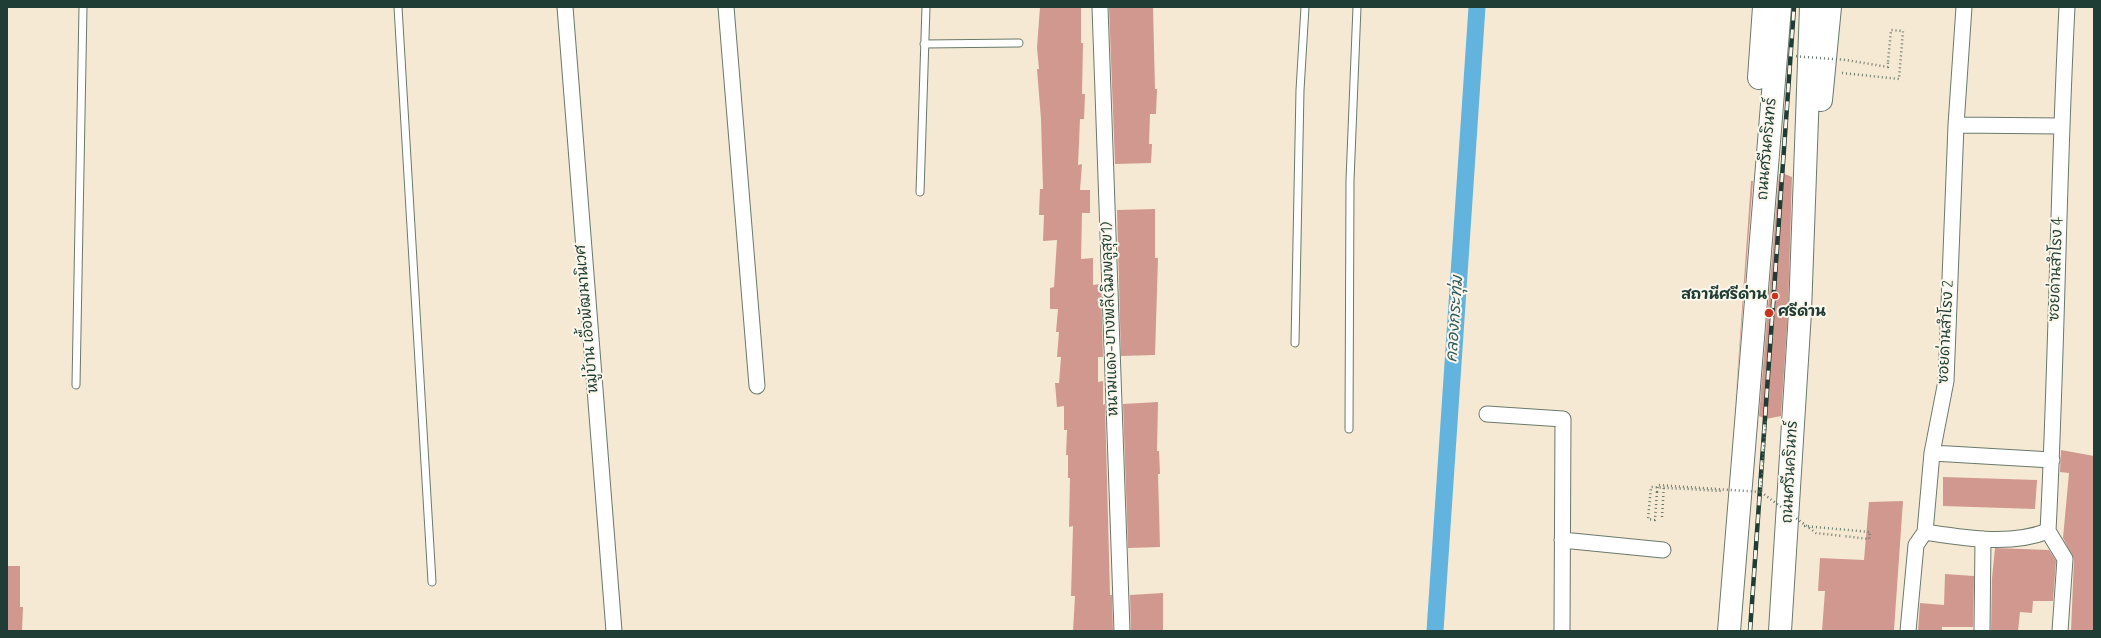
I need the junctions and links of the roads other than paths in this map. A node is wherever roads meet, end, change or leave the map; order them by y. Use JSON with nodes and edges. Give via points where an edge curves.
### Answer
{"nodes":[{"id":1,"x":83,"y":7,"type":"edge"},
{"id":2,"x":398,"y":7,"type":"edge"},
{"id":3,"x":565,"y":7,"type":"edge"},
{"id":4,"x":726,"y":7,"type":"edge"},
{"id":5,"x":926,"y":7,"type":"edge"},
{"id":6,"x":1100,"y":7,"type":"edge"},
{"id":7,"x":1305,"y":7,"type":"edge"},
{"id":8,"x":1357,"y":7,"type":"edge"},
{"id":9,"x":1764,"y":7,"type":"edge"},
{"id":10,"x":1780,"y":7,"type":"edge"},
{"id":11,"x":1811,"y":7,"type":"edge"},
{"id":12,"x":1830,"y":7,"type":"edge"},
{"id":13,"x":1964,"y":7,"type":"edge"},
{"id":14,"x":2066,"y":7,"type":"edge"},
{"id":15,"x":1019,"y":43,"type":"dead end"},
{"id":16,"x":924,"y":44,"type":"junction"},
{"id":17,"x":1956,"y":125,"type":"junction"},
{"id":18,"x":2061,"y":126,"type":"junction"},
{"id":19,"x":920,"y":192,"type":"dead end"},
{"id":20,"x":1800,"y":312,"type":"junction"},
{"id":21,"x":1754,"y":315,"type":"junction"},
{"id":22,"x":1295,"y":343,"type":"dead end"},
{"id":23,"x":76,"y":385,"type":"dead end"},
{"id":24,"x":757,"y":386,"type":"dead end"},
{"id":25,"x":1487,"y":414,"type":"dead end"},
{"id":26,"x":1349,"y":429,"type":"dead end"},
{"id":27,"x":1932,"y":453,"type":"junction"},
{"id":28,"x":2052,"y":460,"type":"junction"},
{"id":29,"x":2048,"y":531,"type":"junction"},
{"id":30,"x":1925,"y":532,"type":"junction"},
{"id":31,"x":1983,"y":539,"type":"junction"},
{"id":32,"x":1562,"y":540,"type":"junction"},
{"id":33,"x":1663,"y":550,"type":"dead end"},
{"id":34,"x":432,"y":582,"type":"dead end"},
{"id":35,"x":614,"y":631,"type":"edge"},
{"id":36,"x":1122,"y":631,"type":"edge"},
{"id":37,"x":1562,"y":631,"type":"edge"},
{"id":38,"x":1729,"y":631,"type":"edge"},
{"id":39,"x":1780,"y":631,"type":"edge"},
{"id":40,"x":1908,"y":631,"type":"edge"},
{"id":41,"x":1982,"y":631,"type":"edge"},
{"id":42,"x":2060,"y":631,"type":"edge"}],
"edges":[{"from":1,"to":23,"type":"lane"},
{"from":2,"to":34,"type":"lane"},
{"from":3,"to":35,"type":"street","name":"หมู่บ้าน เอื้อพัฒนานิเวศ"},
{"from":4,"to":24,"type":"street"},
{"from":5,"to":16,"type":"lane"},
{"from":6,"to":36,"type":"street","name":"หนามแดง-บางพลี(ฉิมพลูสุข1)"},
{"from":7,"to":22,"type":"lane","via":[[1300,90]]},
{"from":8,"to":26,"type":"lane","via":[[1350,180]]},
{"from":9,"to":21,"type":"main road","name":"ถนนศรีนครินทร์","via":[[1752,196]]},
{"from":10,"to":21,"type":"main road","name":"ถนนศรีนครินทร์"},
{"from":11,"to":20,"type":"main road","name":"ถนนศรีนครินทร์"},
{"from":12,"to":20,"type":"main road","name":"ถนนศรีนครินทร์"},
{"from":13,"to":17,"type":"street","name":"ซอยด่านสำโรง 2"},
{"from":14,"to":18,"type":"street","name":"ซอยด่านสำโรง 4"},
{"from":15,"to":16,"type":"lane"},
{"from":16,"to":19,"type":"lane"},
{"from":17,"to":18,"type":"street"},
{"from":17,"to":27,"type":"street","name":"ซอยด่านสำโรง 2","via":[[1946,381]]},
{"from":18,"to":28,"type":"street","name":"ซอยด่านสำโรง 4"},
{"from":20,"to":39,"type":"main road","name":"ถนนศรีนครินทร์"},
{"from":21,"to":38,"type":"main road","name":"ถนนศรีนครินทร์","via":[[1751,492]]},
{"from":25,"to":32,"type":"street","via":[[1563,419]]},
{"from":27,"to":28,"type":"street"},
{"from":27,"to":30,"type":"street","name":"ซอยด่านสำโรง 2"},
{"from":28,"to":29,"type":"street","name":"ซอยด่านสำโรง 4"},
{"from":29,"to":31,"type":"street","via":[[2031,537]]},
{"from":29,"to":42,"type":"street","via":[[2065,559]]},
{"from":30,"to":31,"type":"street"},
{"from":30,"to":40,"type":"street","via":[[1916,545]]},
{"from":31,"to":41,"type":"street"},
{"from":32,"to":33,"type":"street"},
{"from":32,"to":37,"type":"street"}]}
